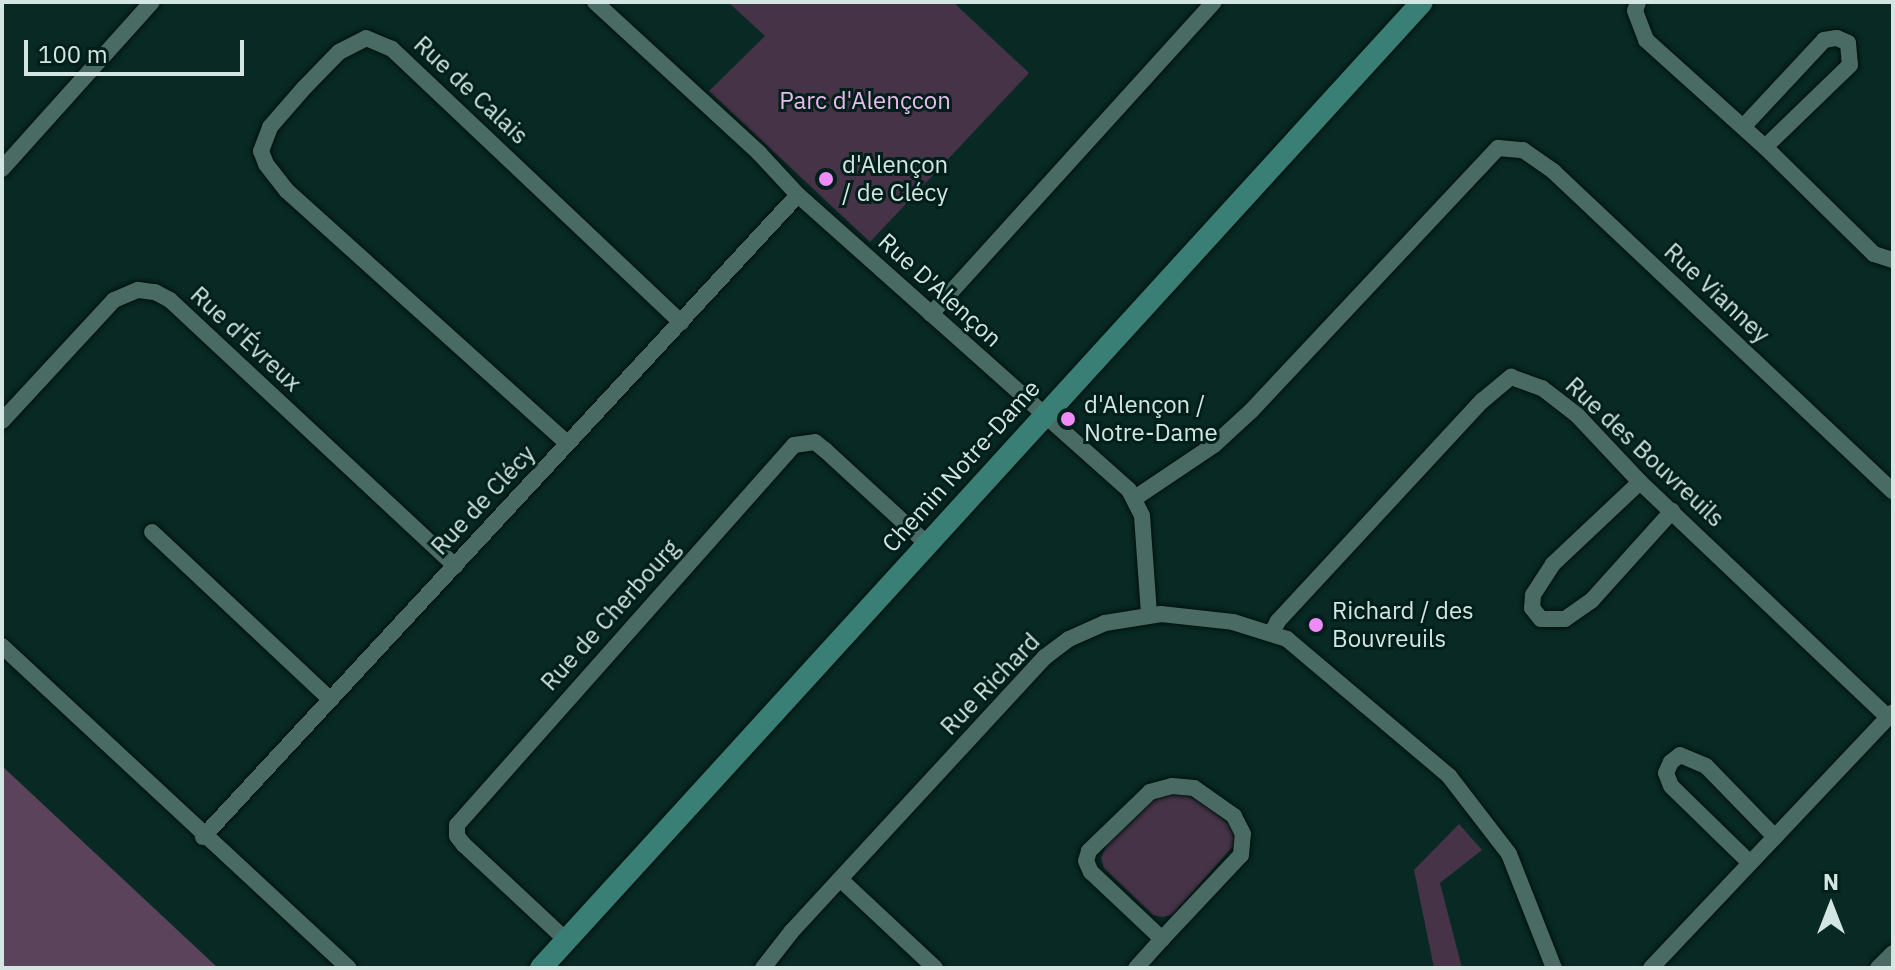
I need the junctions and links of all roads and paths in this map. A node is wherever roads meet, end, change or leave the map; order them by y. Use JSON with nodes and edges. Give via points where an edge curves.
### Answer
{"nodes":[{"id":1,"x":152,"y":2,"type":"edge"},
{"id":2,"x":595,"y":2,"type":"edge"},
{"id":3,"x":1214,"y":2,"type":"edge"},
{"id":4,"x":1422,"y":2,"type":"edge"},
{"id":5,"x":1638,"y":2,"type":"edge"},
{"id":6,"x":1743,"y":127,"type":"junction"},
{"id":7,"x":1765,"y":147,"type":"junction"},
{"id":8,"x":2,"y":169,"type":"edge"},
{"id":9,"x":798,"y":195,"type":"junction"},
{"id":10,"x":1892,"y":260,"type":"edge"},
{"id":11,"x":931,"y":314,"type":"junction"},
{"id":12,"x":681,"y":322,"type":"junction"},
{"id":13,"x":1044,"y":414,"type":"junction"},
{"id":14,"x":2,"y":421,"type":"edge"},
{"id":15,"x":567,"y":443,"type":"junction"},
{"id":16,"x":1640,"y":482,"type":"junction"},
{"id":17,"x":1893,"y":492,"type":"edge"},
{"id":18,"x":1135,"y":498,"type":"junction"},
{"id":19,"x":1672,"y":511,"type":"junction"},
{"id":20,"x":152,"y":532,"type":"dead end"},
{"id":21,"x":926,"y":543,"type":"junction"},
{"id":22,"x":455,"y":566,"type":"junction"},
{"id":23,"x":1149,"y":614,"type":"junction"},
{"id":24,"x":1272,"y":632,"type":"junction"},
{"id":25,"x":2,"y":646,"type":"edge"},
{"id":26,"x":331,"y":700,"type":"junction"},
{"id":27,"x":1890,"y":714,"type":"edge"},
{"id":28,"x":203,"y":837,"type":"junction"},
{"id":29,"x":1775,"y":837,"type":"junction"},
{"id":30,"x":1750,"y":863,"type":"junction"},
{"id":31,"x":840,"y":879,"type":"junction"},
{"id":32,"x":1162,"y":939,"type":"junction"},
{"id":33,"x":566,"y":940,"type":"junction"},
{"id":34,"x":1893,"y":953,"type":"edge"},
{"id":35,"x":348,"y":968,"type":"edge"},
{"id":36,"x":541,"y":968,"type":"edge"},
{"id":37,"x":763,"y":968,"type":"edge"},
{"id":38,"x":935,"y":968,"type":"edge"},
{"id":39,"x":1136,"y":968,"type":"edge"},
{"id":40,"x":1554,"y":968,"type":"edge"},
{"id":41,"x":1651,"y":968,"type":"edge"},
{"id":42,"x":1878,"y":968,"type":"edge"}],
"edges":[{"from":1,"to":8,"type":"street"},
{"from":2,"to":9,"type":"street","name":"Rue D'Alençon"},
{"from":3,"to":11,"type":"street"},
{"from":4,"to":13,"type":"street","name":"Chemin Notre-Dame"},
{"from":5,"to":6,"type":"street","via":[[1635,11],[1646,40]]},
{"from":6,"to":7,"type":"street"},
{"from":6,"to":7,"type":"street","via":[[1824,40],[1848,43],[1850,65]]},
{"from":7,"to":10,"type":"street","via":[[1874,254]]},
{"from":9,"to":11,"type":"street","name":"Rue D'Alençon"},
{"from":9,"to":12,"type":"street","name":"Rue de Clécy"},
{"from":11,"to":13,"type":"street","name":"Rue D'Alençon"},
{"from":12,"to":15,"type":"street","name":"Rue de Clécy"},
{"from":12,"to":15,"type":"street","name":"Rue de Calais","via":[[392,49],[366,38],[339,52],[304,88],[270,127],[261,151],[266,164],[287,191]]},
{"from":13,"to":18,"type":"street","name":"Rue D'Alençon"},
{"from":13,"to":21,"type":"street","name":"Chemin Notre-Dame"},
{"from":14,"to":22,"type":"street","name":"Rue d'Évreux","via":[[114,300],[138,290],[155,292],[170,300]]},
{"from":15,"to":22,"type":"street","name":"Rue de Clécy"},
{"from":16,"to":19,"type":"street","name":"Rue des Bouvreuils"},
{"from":16,"to":19,"type":"street","via":[[1553,564],[1533,595],[1532,608],[1541,619],[1565,619],[1592,600]]},
{"from":16,"to":24,"type":"street","name":"Rue des Bouvreuils","via":[[1577,415],[1542,388],[1511,377],[1482,401]]},
{"from":17,"to":18,"type":"street","name":"Rue Vianney","via":[[1554,172],[1523,150],[1498,148],[1251,411],[1214,445]]},
{"from":18,"to":23,"type":"street","via":[[1143,525]]},
{"from":19,"to":27,"type":"street","name":"Rue des Bouvreuils"},
{"from":20,"to":26,"type":"street"},
{"from":21,"to":33,"type":"street","name":"Chemin Notre-Dame"},
{"from":21,"to":33,"type":"street","name":"Rue de Cherbourg","via":[[815,442],[794,445],[457,825],[464,845]]},
{"from":22,"to":26,"type":"street","name":"Rue de Clécy"},
{"from":23,"to":24,"type":"street","name":"Rue Richard","via":[[1210,618]]},
{"from":23,"to":31,"type":"street","name":"Rue Richard","via":[[1098,625],[1053,650]]},
{"from":24,"to":40,"type":"street","name":"Rue Richard","via":[[1302,651],[1449,776],[1509,854]]},
{"from":25,"to":28,"type":"street"},
{"from":26,"to":28,"type":"street","name":"Rue de Clécy"},
{"from":27,"to":29,"type":"street"},
{"from":28,"to":35,"type":"street"},
{"from":29,"to":30,"type":"street"},
{"from":29,"to":30,"type":"street","via":[[1706,766],[1680,755],[1671,762],[1666,773],[1671,786]]},
{"from":30,"to":41,"type":"street"},
{"from":31,"to":37,"type":"street","name":"Rue Richard"},
{"from":31,"to":38,"type":"street"},
{"from":32,"to":32,"type":"street","via":[[1091,872],[1086,861],[1089,851],[1150,792],[1194,788],[1234,816],[1243,834],[1241,855]]},
{"from":32,"to":39,"type":"street"},
{"from":33,"to":36,"type":"street","name":"Chemin Notre-Dame"},
{"from":34,"to":42,"type":"street"}]}
